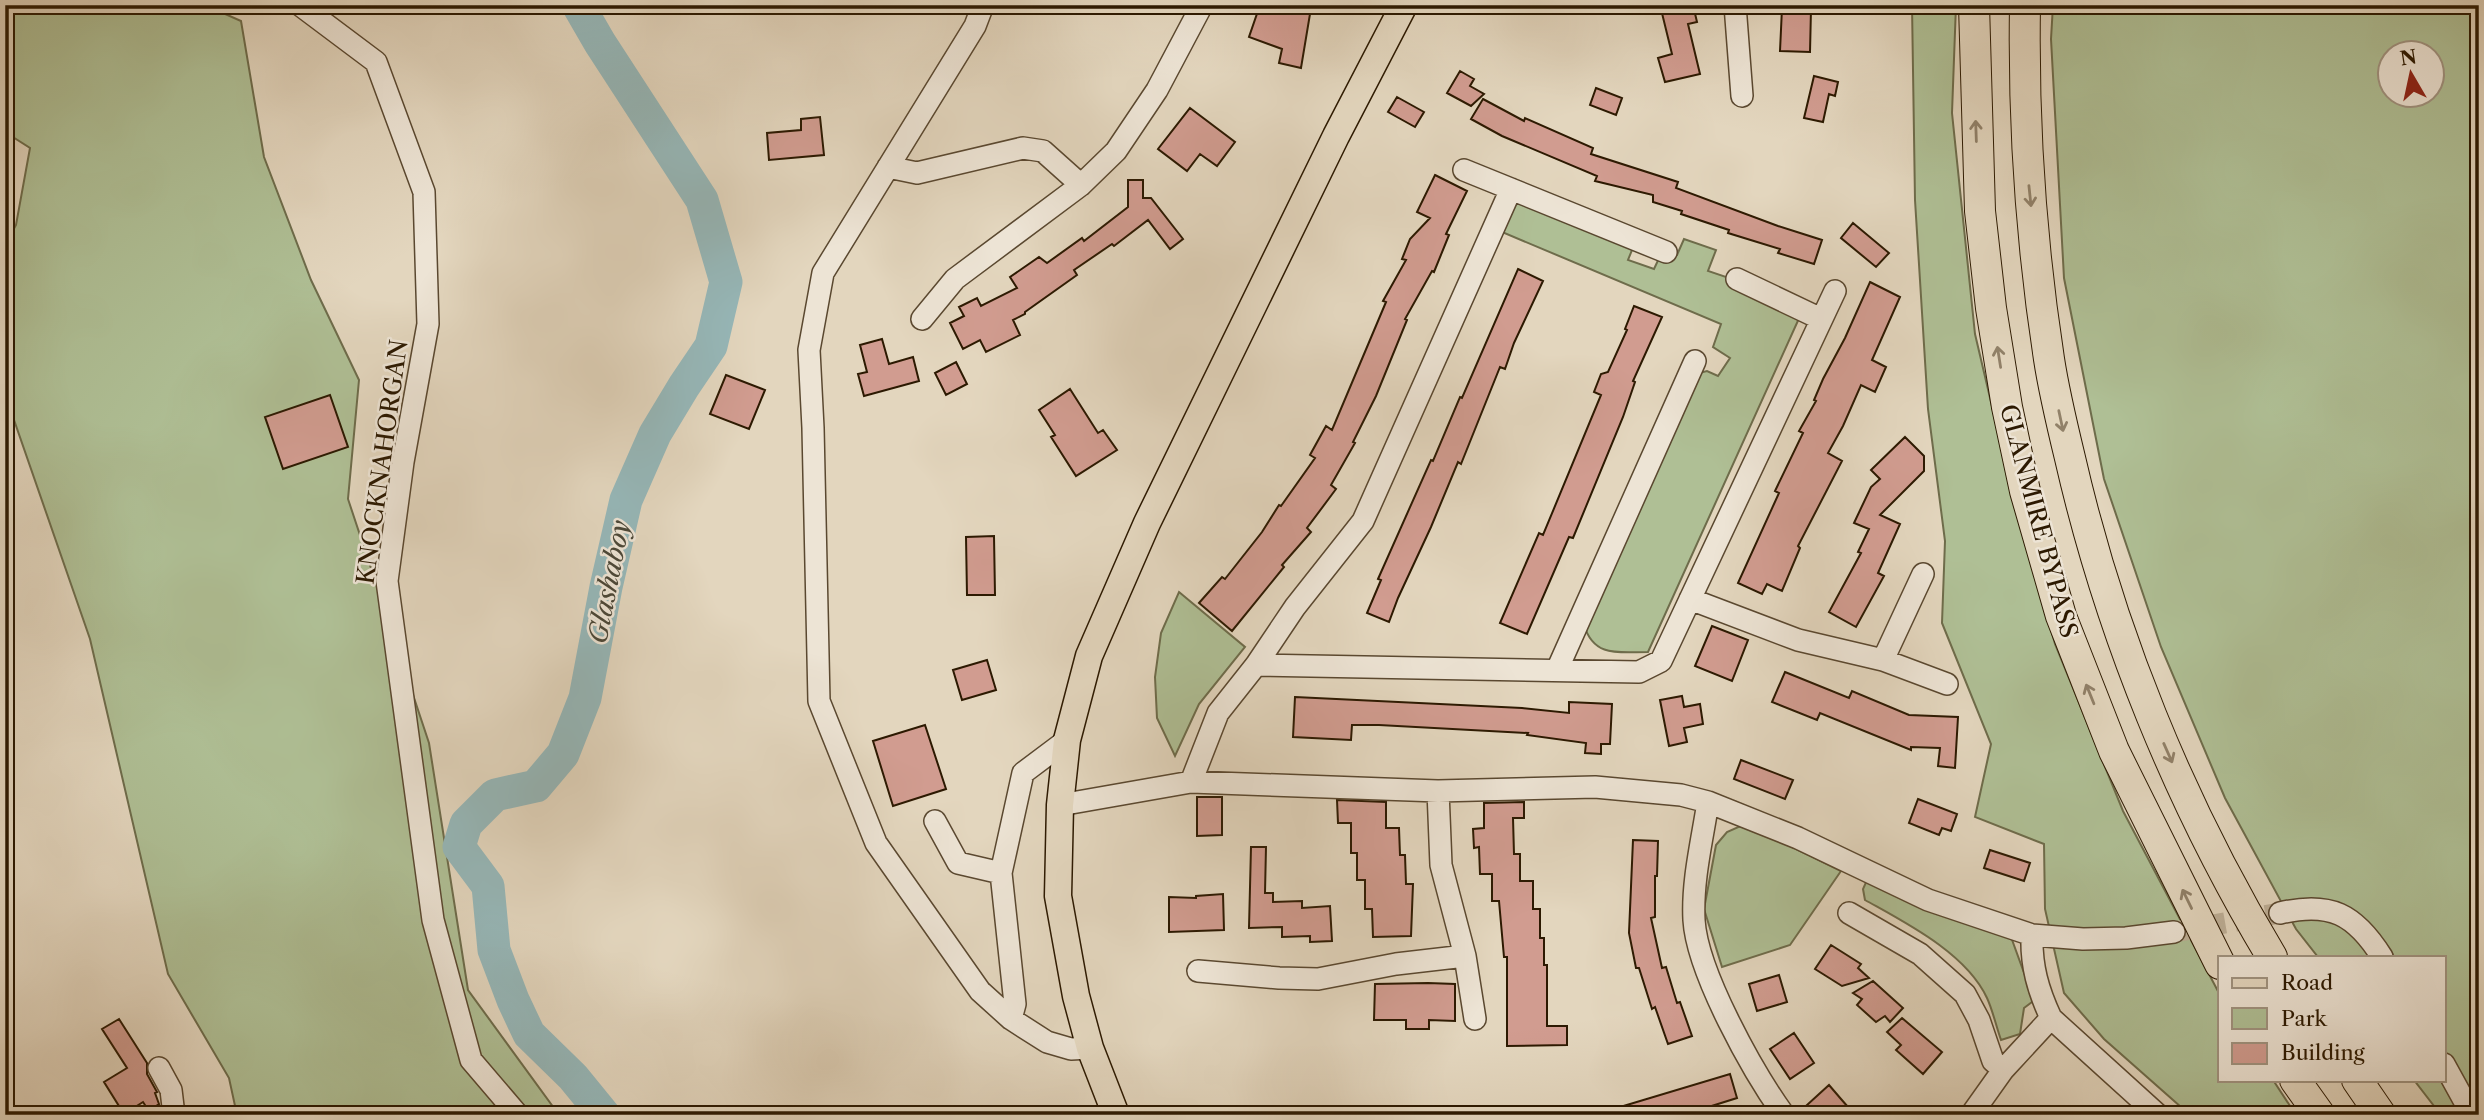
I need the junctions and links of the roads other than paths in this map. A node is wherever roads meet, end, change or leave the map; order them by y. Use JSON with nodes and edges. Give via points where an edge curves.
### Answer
{"nodes":[{"id":1,"x":300,"y":5,"type":"edge"},
{"id":2,"x":983,"y":5,"type":"edge"},
{"id":3,"x":1202,"y":5,"type":"edge"},
{"id":4,"x":1404,"y":5,"type":"edge"},
{"id":5,"x":1735,"y":5,"type":"edge"},
{"id":6,"x":1974,"y":5,"type":"edge"},
{"id":7,"x":2025,"y":5,"type":"edge"},
{"id":8,"x":1742,"y":96,"type":"dead end"},
{"id":9,"x":888,"y":167,"type":"junction"},
{"id":10,"x":1464,"y":170,"type":"dead end"},
{"id":11,"x":1081,"y":184,"type":"junction"},
{"id":12,"x":1511,"y":189,"type":"junction"},
{"id":13,"x":1666,"y":252,"type":"dead end"},
{"id":14,"x":1737,"y":279,"type":"dead end"},
{"id":15,"x":1835,"y":291,"type":"dead end"},
{"id":16,"x":922,"y":319,"type":"dead end"},
{"id":17,"x":1821,"y":319,"type":"junction"},
{"id":18,"x":1695,"y":361,"type":"dead end"},
{"id":19,"x":1923,"y":574,"type":"dead end"},
{"id":20,"x":1689,"y":599,"type":"junction"},
{"id":21,"x":1883,"y":660,"type":"junction"},
{"id":22,"x":1256,"y":666,"type":"junction"},
{"id":23,"x":1558,"y":670,"type":"junction"},
{"id":24,"x":1947,"y":684,"type":"dead end"},
{"id":25,"x":1067,"y":740,"type":"junction"},
{"id":26,"x":1191,"y":782,"type":"junction"},
{"id":27,"x":1438,"y":791,"type":"junction"},
{"id":28,"x":1708,"y":802,"type":"junction"},
{"id":29,"x":1060,"y":805,"type":"junction"},
{"id":30,"x":935,"y":821,"type":"dead end"},
{"id":31,"x":1001,"y":873,"type":"junction"},
{"id":32,"x":1849,"y":913,"type":"dead end"},
{"id":33,"x":2280,"y":914,"type":"tunnel mouth"},
{"id":34,"x":2174,"y":932,"type":"tunnel mouth"},
{"id":35,"x":2032,"y":935,"type":"junction"},
{"id":36,"x":1465,"y":956,"type":"junction"},
{"id":37,"x":2271,"y":956,"type":"edge"},
{"id":38,"x":2381,"y":956,"type":"edge"},
{"id":39,"x":2218,"y":960,"type":"edge"},
{"id":40,"x":1198,"y":971,"type":"dead end"},
{"id":41,"x":2051,"y":1018,"type":"junction"},
{"id":42,"x":1012,"y":1019,"type":"junction"},
{"id":43,"x":1475,"y":1019,"type":"dead end"},
{"id":44,"x":1090,"y":1048,"type":"junction"},
{"id":45,"x":159,"y":1068,"type":"dead end"},
{"id":46,"x":2446,"y":1068,"type":"edge"},
{"id":47,"x":2003,"y":1070,"type":"junction"},
{"id":48,"x":2296,"y":1082,"type":"edge"},
{"id":49,"x":2358,"y":1082,"type":"edge"},
{"id":50,"x":1777,"y":1113,"type":"edge"},
{"id":51,"x":174,"y":1115,"type":"edge"},
{"id":52,"x":518,"y":1115,"type":"edge"},
{"id":53,"x":1116,"y":1115,"type":"edge"},
{"id":54,"x":1972,"y":1115,"type":"edge"},
{"id":55,"x":2158,"y":1115,"type":"edge"},
{"id":56,"x":2320,"y":1115,"type":"edge"},
{"id":57,"x":2381,"y":1115,"type":"edge"},
{"id":58,"x":2475,"y":1115,"type":"edge"}],
"edges":[{"from":1,"to":52,"type":"street","name":"KNOCKNAHORGAN","via":[[376,62],[424,192],[428,324],[387,581],[433,920],[471,1060]]},
{"from":2,"to":9,"type":"street","via":[[975,26]]},
{"from":3,"to":11,"type":"street","via":[[1157,90],[1116,150]]},
{"from":4,"to":25,"type":"main road","via":[[1147,523],[1089,656]]},
{"from":5,"to":8,"type":"street"},
{"from":39,"to":6,"type":"highway","name":"GLANMIRE BYPASS","one_way":true,"via":[[2109,739],[2061,616],[2025,491],[1993,321],[1982,225]]},
{"from":7,"to":37,"type":"highway","name":"GLANMIRE BYPASS","one_way":true,"via":[[2027,164],[2037,260],[2049,361],[2080,501],[2153,720],[2224,871]]},
{"from":9,"to":11,"type":"street","via":[[917,173],[1023,148],[1043,151]]},
{"from":9,"to":42,"type":"street","via":[[823,273],[809,351],[819,701],[876,843],[980,991]]},
{"from":10,"to":12,"type":"street"},
{"from":11,"to":16,"type":"street","via":[[955,279]]},
{"from":12,"to":13,"type":"street"},
{"from":12,"to":22,"type":"street","via":[[1363,521],[1295,607]]},
{"from":14,"to":17,"type":"street"},
{"from":15,"to":17,"type":"street"},
{"from":17,"to":20,"type":"street"},
{"from":18,"to":23,"type":"street"},
{"from":19,"to":21,"type":"street"},
{"from":20,"to":21,"type":"street","via":[[1798,640]]},
{"from":20,"to":23,"type":"street","via":[[1661,661],[1639,672]]},
{"from":21,"to":24,"type":"street"},
{"from":22,"to":23,"type":"street"},
{"from":22,"to":26,"type":"street","via":[[1217,713]]},
{"from":25,"to":29,"type":"main road"},
{"from":25,"to":31,"type":"street","via":[[1023,773]]},
{"from":26,"to":27,"type":"street"},
{"from":26,"to":29,"type":"street"},
{"from":27,"to":28,"type":"street","via":[[1595,787]]},
{"from":27,"to":36,"type":"street","via":[[1441,866]]},
{"from":28,"to":35,"type":"street","via":[[1798,838],[1928,900]]},
{"from":28,"to":50,"type":"street","via":[[1694,890],[1699,948],[1706,973]]},
{"from":29,"to":44,"type":"main road","via":[[1058,896]]},
{"from":30,"to":31,"type":"street","via":[[957,863]]},
{"from":31,"to":42,"type":"street"},
{"from":32,"to":47,"type":"street","via":[[1920,954],[1965,993],[1993,1061]]},
{"from":33,"to":38,"type":"street","via":[[2303,908],[2338,912],[2368,935]]},
{"from":34,"to":35,"type":"street","via":[[2083,940]]},
{"from":35,"to":41,"type":"street","via":[[2031,957]]},
{"from":36,"to":40,"type":"street","via":[[1318,979]]},
{"from":36,"to":43,"type":"street"},
{"from":41,"to":47,"type":"street"},
{"from":41,"to":55,"type":"street"},
{"from":42,"to":44,"type":"street","via":[[1047,1042],[1071,1049]]},
{"from":44,"to":53,"type":"main road"},
{"from":45,"to":51,"type":"street","via":[[171,1090]]},
{"from":46,"to":58,"type":"street"},
{"from":47,"to":54,"type":"street"},
{"from":48,"to":56,"type":"highway"},
{"from":49,"to":57,"type":"highway"}]}
